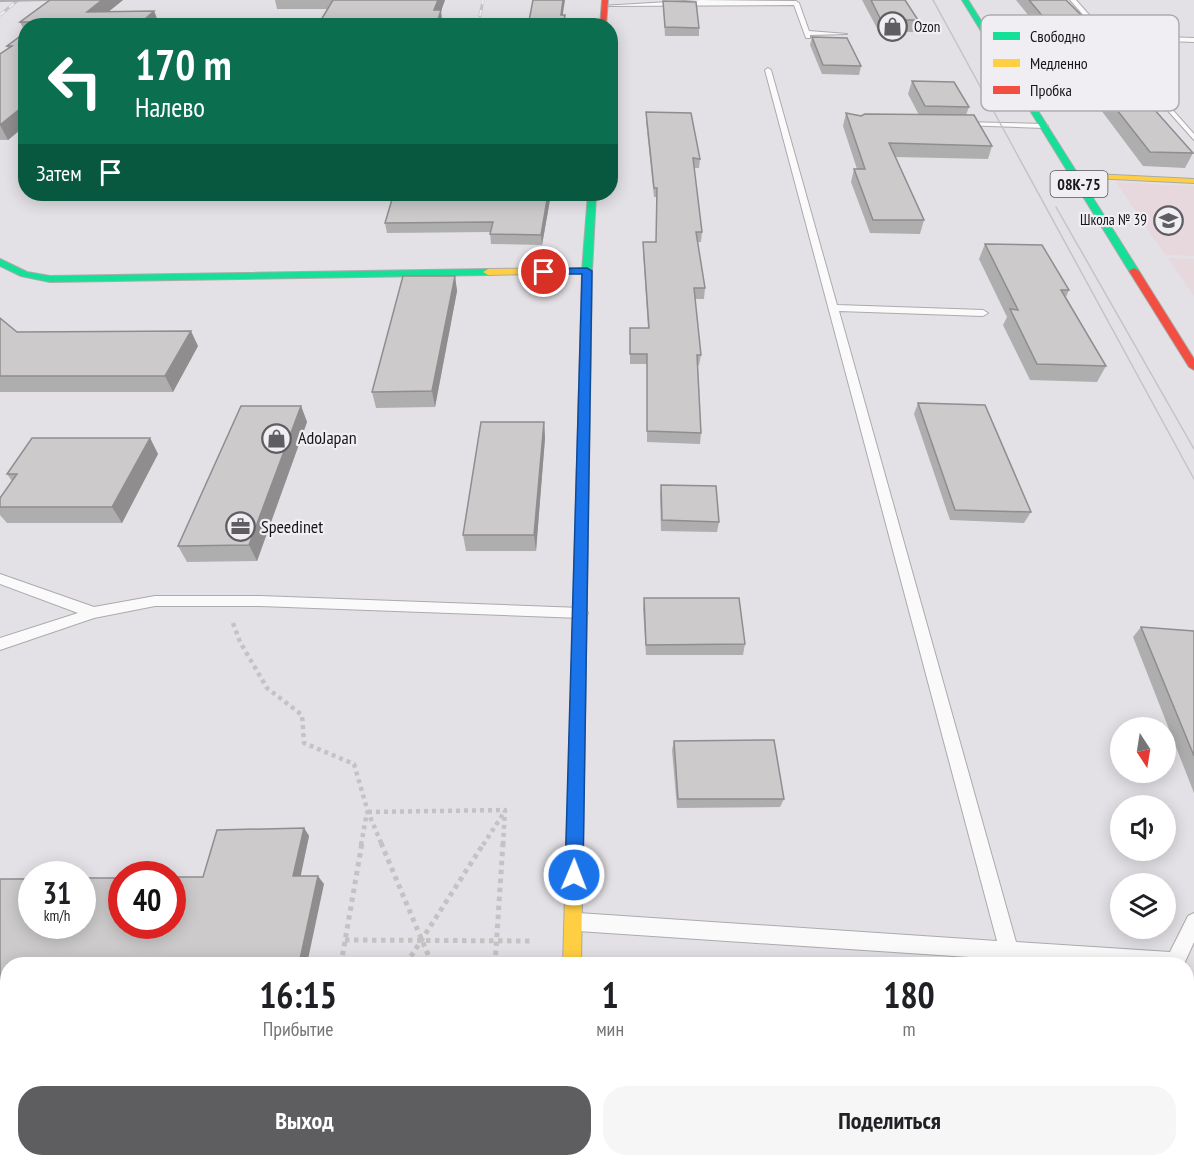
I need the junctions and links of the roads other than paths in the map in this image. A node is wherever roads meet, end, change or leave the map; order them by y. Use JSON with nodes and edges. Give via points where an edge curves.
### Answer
{"nodes":[{"id":1,"x":965,"y":0,"type":"edge"},
{"id":2,"x":1072,"y":0,"type":"edge"},
{"id":3,"x":605,"y":3,"type":"edge"},
{"id":4,"x":1086,"y":15,"type":"edge"},
{"id":5,"x":604,"y":18,"type":"edge"},
{"id":6,"x":981,"y":25,"type":"edge"},
{"id":7,"x":844,"y":34,"type":"dead end"},
{"id":8,"x":1179,"y":39,"type":"edge"},
{"id":9,"x":1194,"y":40,"type":"edge"},
{"id":10,"x":768,"y":70,"type":"dead end"},
{"id":11,"x":1035,"y":111,"type":"edge"},
{"id":12,"x":1170,"y":111,"type":"edge"},
{"id":13,"x":950,"y":124,"type":"edge"},
{"id":14,"x":1044,"y":126,"type":"junction"},
{"id":15,"x":1194,"y":138,"type":"edge"},
{"id":16,"x":1074,"y":175,"type":"junction"},
{"id":17,"x":1194,"y":181,"type":"edge"},
{"id":18,"x":592,"y":201,"type":"edge"},
{"id":19,"x":0,"y":262,"type":"edge"},
{"id":20,"x":587,"y":271,"type":"junction"},
{"id":21,"x":833,"y":308,"type":"junction"},
{"id":22,"x":983,"y":313,"type":"dead end"},
{"id":23,"x":1194,"y":367,"type":"edge"},
{"id":24,"x":0,"y":579,"type":"edge"},
{"id":25,"x":94,"y":613,"type":"junction"},
{"id":26,"x":580,"y":613,"type":"junction"},
{"id":27,"x":0,"y":644,"type":"edge"},
{"id":28,"x":573,"y":922,"type":"junction"},
{"id":29,"x":1194,"y":922,"type":"edge"},
{"id":30,"x":1009,"y":951,"type":"junction"},
{"id":31,"x":572,"y":957,"type":"edge"},
{"id":32,"x":1092,"y":957,"type":"edge"},
{"id":33,"x":1179,"y":957,"type":"edge"}],
"edges":[{"from":1,"to":6,"type":"street","number":"08К-75"},
{"from":2,"to":4,"type":"lane"},
{"from":3,"to":5,"type":"street"},
{"from":3,"to":7,"type":"lane","via":[[796,3],[807,35]]},
{"from":8,"to":9,"type":"lane"},
{"from":10,"to":21,"type":"lane"},
{"from":11,"to":14,"type":"street","number":"08К-75"},
{"from":12,"to":15,"type":"lane"},
{"from":13,"to":14,"type":"lane"},
{"from":14,"to":16,"type":"street","number":"08К-75"},
{"from":16,"to":17,"type":"street"},
{"from":16,"to":23,"type":"street","number":"08К-75"},
{"from":18,"to":20,"type":"street"},
{"from":19,"to":20,"type":"street","via":[[24,274],[50,279]]},
{"from":20,"to":26,"type":"street"},
{"from":21,"to":22,"type":"lane"},
{"from":21,"to":30,"type":"lane"},
{"from":24,"to":25,"type":"lane"},
{"from":25,"to":26,"type":"lane","via":[[155,602],[260,601]]},
{"from":25,"to":27,"type":"lane"},
{"from":26,"to":28,"type":"street"},
{"from":28,"to":30,"type":"lane"},
{"from":28,"to":31,"type":"street"},
{"from":29,"to":33,"type":"lane"},
{"from":30,"to":32,"type":"lane"}]}
